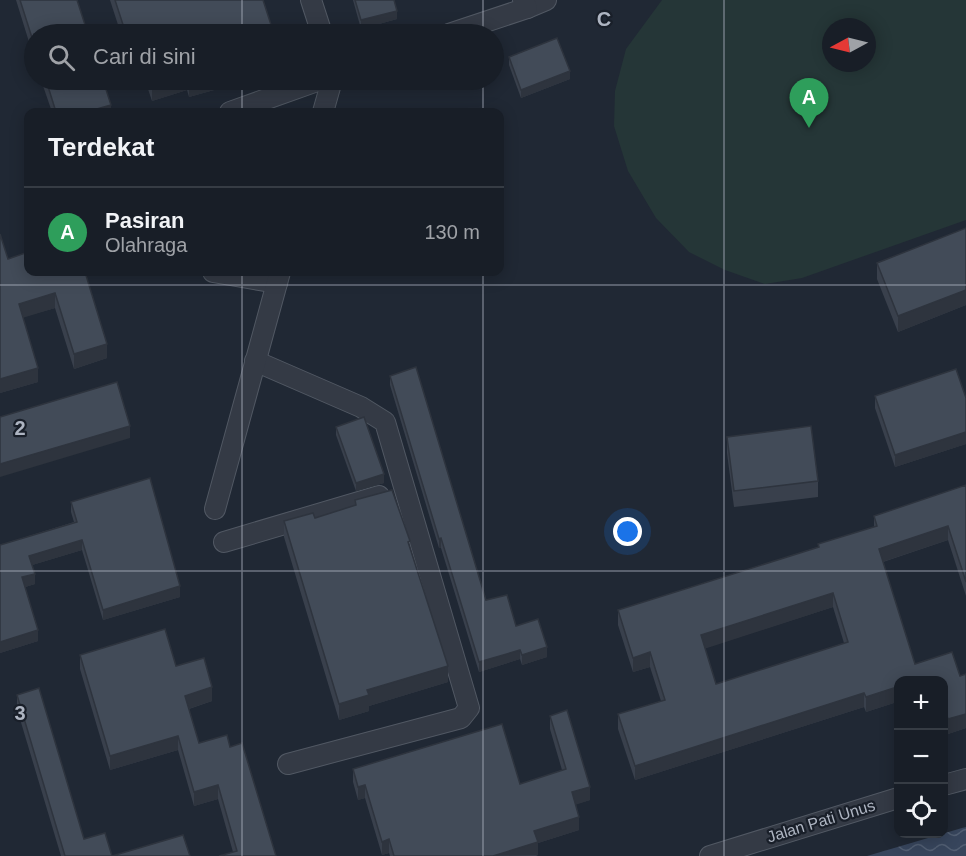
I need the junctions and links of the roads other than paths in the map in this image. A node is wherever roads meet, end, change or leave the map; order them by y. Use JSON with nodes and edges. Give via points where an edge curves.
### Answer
{"nodes":[{"id":1,"x":311,"y":0,"type":"edge"},
{"id":2,"x":546,"y":0,"type":"edge"},
{"id":3,"x":525,"y":4,"type":"edge"},
{"id":4,"x":319,"y":24,"type":"edge"},
{"id":5,"x":474,"y":24,"type":"edge"},
{"id":6,"x":292,"y":90,"type":"edge"},
{"id":7,"x":329,"y":90,"type":"edge"},
{"id":8,"x":241,"y":108,"type":"edge"},
{"id":9,"x":324,"y":108,"type":"edge"},
{"id":10,"x":278,"y":277,"type":"edge"},
{"id":11,"x":255,"y":361,"type":"junction"},
{"id":12,"x":405,"y":489,"type":"junction"},
{"id":13,"x":215,"y":510,"type":"dead end"},
{"id":14,"x":225,"y":542,"type":"dead end"},
{"id":15,"x":288,"y":764,"type":"dead end"},
{"id":16,"x":966,"y":779,"type":"edge"},
{"id":17,"x":948,"y":784,"type":"edge"},
{"id":18,"x":894,"y":799,"type":"edge"},
{"id":19,"x":710,"y":856,"type":"edge"}],
"edges":[{"from":1,"to":4,"type":"street"},
{"from":2,"to":3,"type":"street"},
{"from":3,"to":5,"type":"street"},
{"from":6,"to":8,"type":"street"},
{"from":7,"to":9,"type":"street"},
{"from":10,"to":11,"type":"street"},
{"from":11,"to":12,"type":"street","via":[[361,407],[385,423]]},
{"from":11,"to":13,"type":"street"},
{"from":12,"to":14,"type":"street"},
{"from":12,"to":15,"type":"street","via":[[470,708],[460,718]]},
{"from":16,"to":17,"type":"street"},
{"from":18,"to":19,"type":"street","name":"Jalan Pati Unus"}]}
